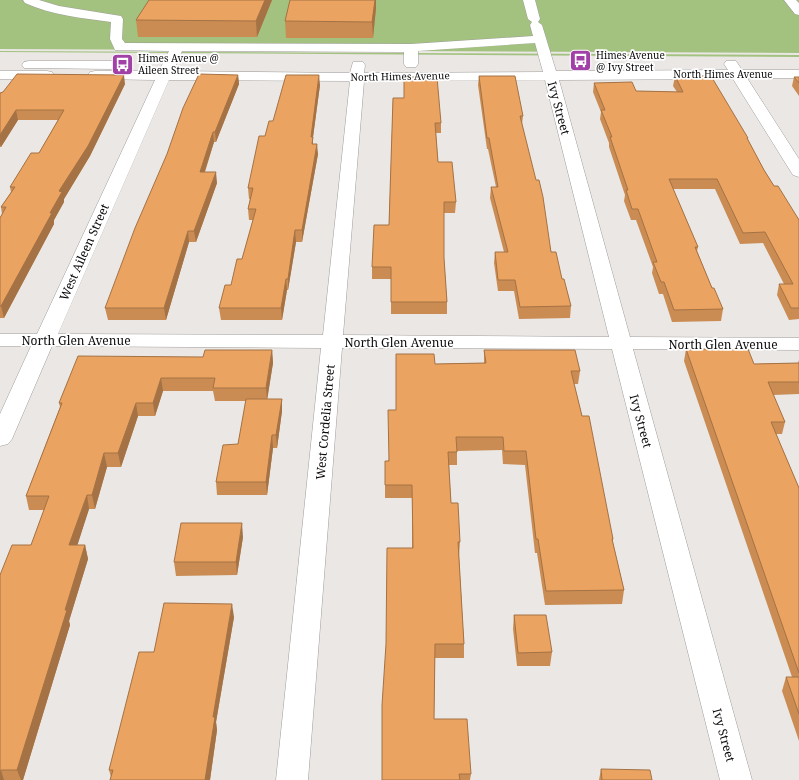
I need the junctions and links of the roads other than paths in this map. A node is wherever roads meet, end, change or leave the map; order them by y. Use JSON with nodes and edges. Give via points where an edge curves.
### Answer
{"nodes":[{"id":1,"x":29,"y":0,"type":"edge"},
{"id":2,"x":529,"y":0,"type":"edge"},
{"id":3,"x":790,"y":0,"type":"edge"},
{"id":4,"x":799,"y":11,"type":"edge"},
{"id":5,"x":540,"y":39,"type":"junction"},
{"id":6,"x":177,"y":47,"type":"junction"},
{"id":7,"x":411,"y":48,"type":"junction"},
{"id":8,"x":577,"y":62,"type":"dead end"},
{"id":9,"x":483,"y":63,"type":"dead end"},
{"id":10,"x":799,"y":63,"type":"edge"},
{"id":11,"x":411,"y":64,"type":"junction"},
{"id":12,"x":0,"y":65,"type":"edge"},
{"id":13,"x":547,"y":65,"type":"junction"},
{"id":14,"x":734,"y":68,"type":"junction"},
{"id":15,"x":166,"y":70,"type":"junction"},
{"id":16,"x":357,"y":71,"type":"junction"},
{"id":17,"x":799,"y":74,"type":"edge"},
{"id":18,"x":0,"y":75,"type":"edge"},
{"id":19,"x":799,"y":172,"type":"edge"},
{"id":20,"x":0,"y":340,"type":"edge"},
{"id":21,"x":44,"y":340,"type":"junction"},
{"id":22,"x":332,"y":342,"type":"junction"},
{"id":23,"x":620,"y":344,"type":"junction"},
{"id":24,"x":799,"y":344,"type":"edge"},
{"id":25,"x":0,"y":439,"type":"edge"},
{"id":26,"x":292,"y":780,"type":"edge"},
{"id":27,"x":736,"y":780,"type":"edge"}],
"edges":[{"from":1,"to":6,"type":"street","via":[[35,4],[117,19],[116,38],[120,46]]},
{"from":2,"to":5,"type":"street","name":"Ivy Street"},
{"from":3,"to":4,"type":"street"},
{"from":5,"to":7,"type":"street"},
{"from":5,"to":13,"type":"street","name":"Ivy Street"},
{"from":6,"to":7,"type":"street"},
{"from":6,"to":15,"type":"street","name":"West Aileen Street"},
{"from":7,"to":11,"type":"street"},
{"from":8,"to":14,"type":"street","name":"North Himes Avenue"},
{"from":9,"to":11,"type":"street","name":"North Himes Avenue"},
{"from":10,"to":14,"type":"street","name":"North Himes Avenue"},
{"from":11,"to":16,"type":"street","name":"North Himes Avenue"},
{"from":12,"to":15,"type":"street","name":"North Himes Avenue"},
{"from":13,"to":14,"type":"street","name":"North Himes Avenue"},
{"from":13,"to":16,"type":"street","name":"North Himes Avenue"},
{"from":13,"to":23,"type":"street","name":"Ivy Street"},
{"from":14,"to":17,"type":"street","name":"North Himes Avenue"},
{"from":14,"to":19,"type":"street"},
{"from":15,"to":16,"type":"street","name":"North Himes Avenue"},
{"from":15,"to":18,"type":"street","name":"North Himes Avenue"},
{"from":15,"to":21,"type":"street","name":"West Aileen Street"},
{"from":16,"to":22,"type":"street","name":"West Cordelia Street"},
{"from":20,"to":21,"type":"street","name":"North Glen Avenue"},
{"from":21,"to":22,"type":"street","name":"North Glen Avenue"},
{"from":21,"to":25,"type":"street","name":"West Aileen Street"},
{"from":22,"to":23,"type":"street","name":"North Glen Avenue"},
{"from":22,"to":26,"type":"street","name":"West Cordelia Street"},
{"from":23,"to":24,"type":"street","name":"North Glen Avenue"},
{"from":23,"to":27,"type":"street","name":"Ivy Street"}]}
